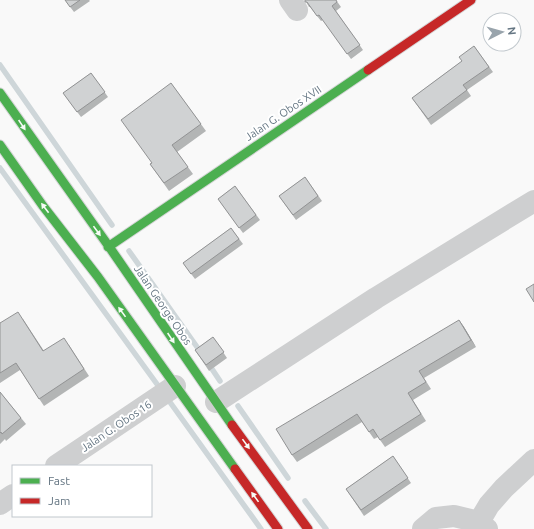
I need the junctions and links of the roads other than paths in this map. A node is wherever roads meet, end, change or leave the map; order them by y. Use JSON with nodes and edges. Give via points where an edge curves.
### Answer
{"nodes":[{"id":1,"x":471,"y":0,"type":"edge"},
{"id":2,"x":0,"y":93,"type":"edge"},
{"id":3,"x":0,"y":145,"type":"edge"},
{"id":4,"x":534,"y":201,"type":"edge"},
{"id":5,"x":108,"y":246,"type":"junction"},
{"id":6,"x":175,"y":386,"type":"junction"},
{"id":7,"x":216,"y":402,"type":"junction"},
{"id":8,"x":534,"y":460,"type":"edge"},
{"id":9,"x":57,"y":465,"type":"edge"},
{"id":10,"x":12,"y":496,"type":"edge"},
{"id":11,"x":0,"y":504,"type":"edge"},
{"id":12,"x":483,"y":525,"type":"edge"},
{"id":13,"x":278,"y":529,"type":"edge"},
{"id":14,"x":308,"y":529,"type":"edge"},
{"id":15,"x":423,"y":529,"type":"edge"}],
"edges":[{"from":1,"to":5,"type":"main road","name":"Jalan G. Obos XVII"},
{"from":2,"to":5,"type":"main road","name":"Jalan George Obos","one_way":true},
{"from":6,"to":3,"type":"main road","one_way":true},
{"from":4,"to":7,"type":"street","via":[[376,298]]},
{"from":5,"to":7,"type":"main road","name":"Jalan George Obos","one_way":true},
{"from":6,"to":9,"type":"street","name":"Jalan G. Obos 16"},
{"from":13,"to":6,"type":"main road","one_way":true},
{"from":7,"to":14,"type":"main road","name":"Jalan George Obos","one_way":true},
{"from":8,"to":12,"type":"street","via":[[489,505]]},
{"from":10,"to":11,"type":"street"},
{"from":12,"to":15,"type":"street","via":[[454,516],[436,518]]}]}
